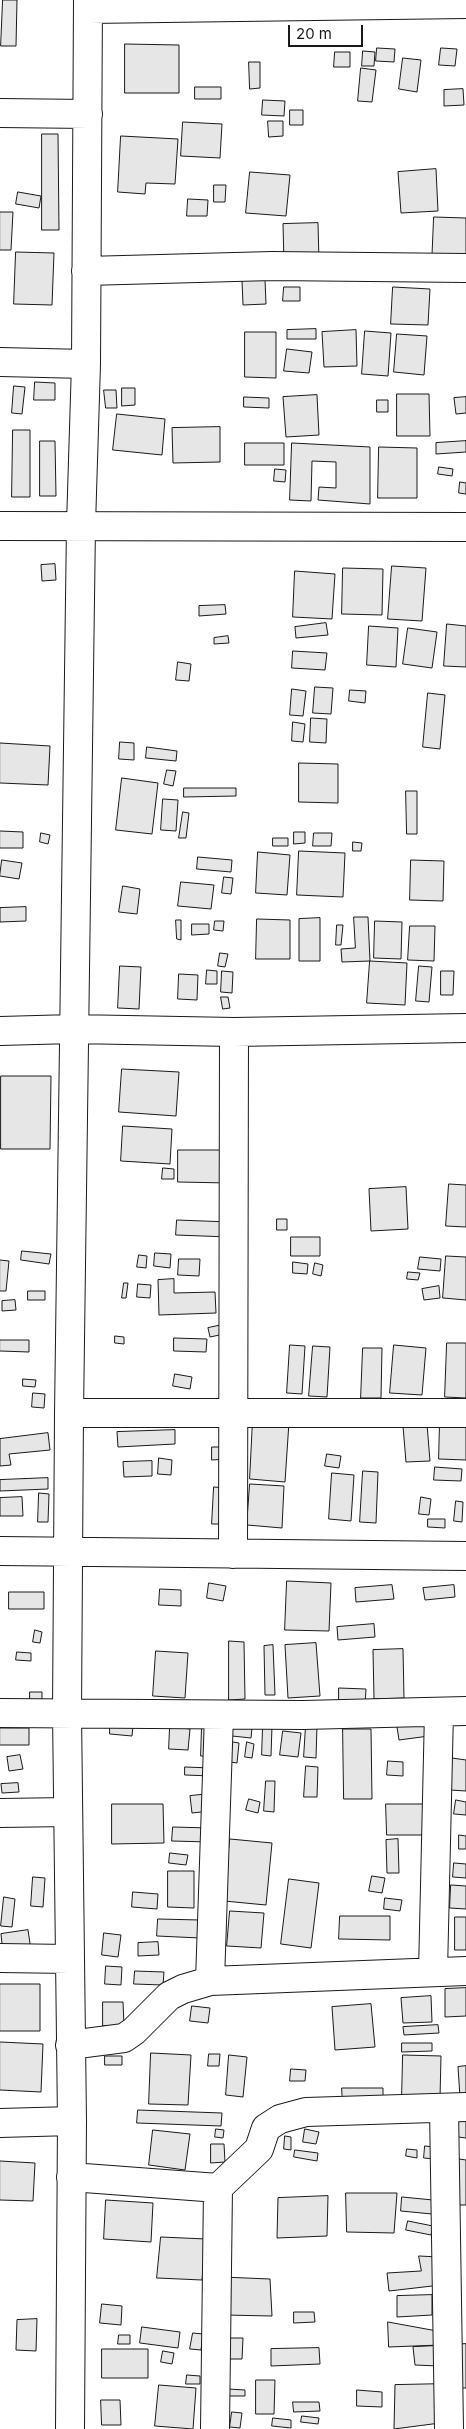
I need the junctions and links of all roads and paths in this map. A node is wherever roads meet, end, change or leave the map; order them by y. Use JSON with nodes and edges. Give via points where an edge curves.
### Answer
{"nodes":[{"id":1,"x":89,"y":4,"type":"edge"},
{"id":2,"x":240,"y":4,"type":"edge"},
{"id":3,"x":466,"y":4,"type":"edge"},
{"id":4,"x":0,"y":113,"type":"edge"},
{"id":5,"x":88,"y":114,"type":"junction"},
{"id":6,"x":466,"y":268,"type":"edge"},
{"id":7,"x":86,"y":271,"type":"junction"},
{"id":8,"x":0,"y":362,"type":"edge"},
{"id":9,"x":86,"y":364,"type":"junction"},
{"id":10,"x":81,"y":525,"type":"junction"},
{"id":11,"x":0,"y":526,"type":"edge"},
{"id":12,"x":466,"y":527,"type":"edge"},
{"id":13,"x":74,"y":1028,"type":"junction"},
{"id":14,"x":466,"y":1028,"type":"edge"},
{"id":15,"x":0,"y":1031,"type":"edge"},
{"id":16,"x":234,"y":1032,"type":"junction"},
{"id":17,"x":68,"y":1412,"type":"junction"},
{"id":18,"x":235,"y":1413,"type":"junction"},
{"id":19,"x":466,"y":1413,"type":"edge"},
{"id":20,"x":0,"y":1551,"type":"edge"},
{"id":21,"x":68,"y":1552,"type":"junction"},
{"id":22,"x":233,"y":1554,"type":"junction"},
{"id":23,"x":466,"y":1556,"type":"edge"},
{"id":24,"x":466,"y":1711,"type":"edge"},
{"id":25,"x":439,"y":1712,"type":"junction"},
{"id":26,"x":0,"y":1713,"type":"edge"},
{"id":27,"x":67,"y":1713,"type":"junction"},
{"id":28,"x":219,"y":1715,"type":"junction"},
{"id":29,"x":68,"y":1812,"type":"junction"},
{"id":30,"x":0,"y":1813,"type":"edge"},
{"id":31,"x":0,"y":1958,"type":"edge"},
{"id":32,"x":69,"y":1959,"type":"junction"},
{"id":33,"x":466,"y":1971,"type":"edge"},
{"id":34,"x":433,"y":1972,"type":"junction"},
{"id":35,"x":210,"y":1981,"type":"junction"},
{"id":36,"x":70,"y":2045,"type":"junction"},
{"id":37,"x":455,"y":2107,"type":"edge"},
{"id":38,"x":72,"y":2122,"type":"junction"},
{"id":39,"x":0,"y":2123,"type":"edge"},
{"id":40,"x":71,"y":2177,"type":"junction"},
{"id":41,"x":218,"y":2188,"type":"junction"},
{"id":42,"x":70,"y":2429,"type":"edge"},
{"id":43,"x":215,"y":2429,"type":"edge"},
{"id":44,"x":449,"y":2429,"type":"edge"}],
"edges":[{"from":1,"to":2,"type":"street"},
{"from":1,"to":5,"type":"street"},
{"from":2,"to":3,"type":"street"},
{"from":4,"to":5,"type":"street"},
{"from":5,"to":7,"type":"street"},
{"from":6,"to":7,"type":"street","via":[[272,266]]},
{"from":7,"to":9,"type":"street"},
{"from":8,"to":9,"type":"street"},
{"from":9,"to":10,"type":"street"},
{"from":10,"to":11,"type":"street"},
{"from":10,"to":12,"type":"street"},
{"from":10,"to":13,"type":"street"},
{"from":13,"to":15,"type":"street"},
{"from":13,"to":16,"type":"street"},
{"from":13,"to":17,"type":"street"},
{"from":14,"to":16,"type":"street"},
{"from":16,"to":18,"type":"street"},
{"from":17,"to":18,"type":"street"},
{"from":17,"to":21,"type":"street"},
{"from":18,"to":19,"type":"street"},
{"from":18,"to":22,"type":"street"},
{"from":20,"to":21,"type":"street"},
{"from":21,"to":22,"type":"street"},
{"from":21,"to":27,"type":"street"},
{"from":22,"to":23,"type":"street"},
{"from":24,"to":25,"type":"street"},
{"from":25,"to":28,"type":"street"},
{"from":25,"to":34,"type":"street"},
{"from":26,"to":27,"type":"street"},
{"from":27,"to":28,"type":"street"},
{"from":27,"to":29,"type":"street"},
{"from":28,"to":35,"type":"street"},
{"from":29,"to":30,"type":"street"},
{"from":29,"to":32,"type":"street"},
{"from":31,"to":32,"type":"street"},
{"from":32,"to":36,"type":"street"},
{"from":33,"to":34,"type":"street"},
{"from":34,"to":35,"type":"street"},
{"from":35,"to":36,"type":"street","via":[[169,1996],[124,2038]]},
{"from":36,"to":38,"type":"street"},
{"from":37,"to":41,"type":"street","via":[[306,2112],[280,2119],[266,2128],[259,2149]]},
{"from":37,"to":44,"type":"street"},
{"from":38,"to":39,"type":"street"},
{"from":38,"to":40,"type":"street"},
{"from":40,"to":41,"type":"street"},
{"from":40,"to":42,"type":"street"},
{"from":41,"to":43,"type":"street"}]}
